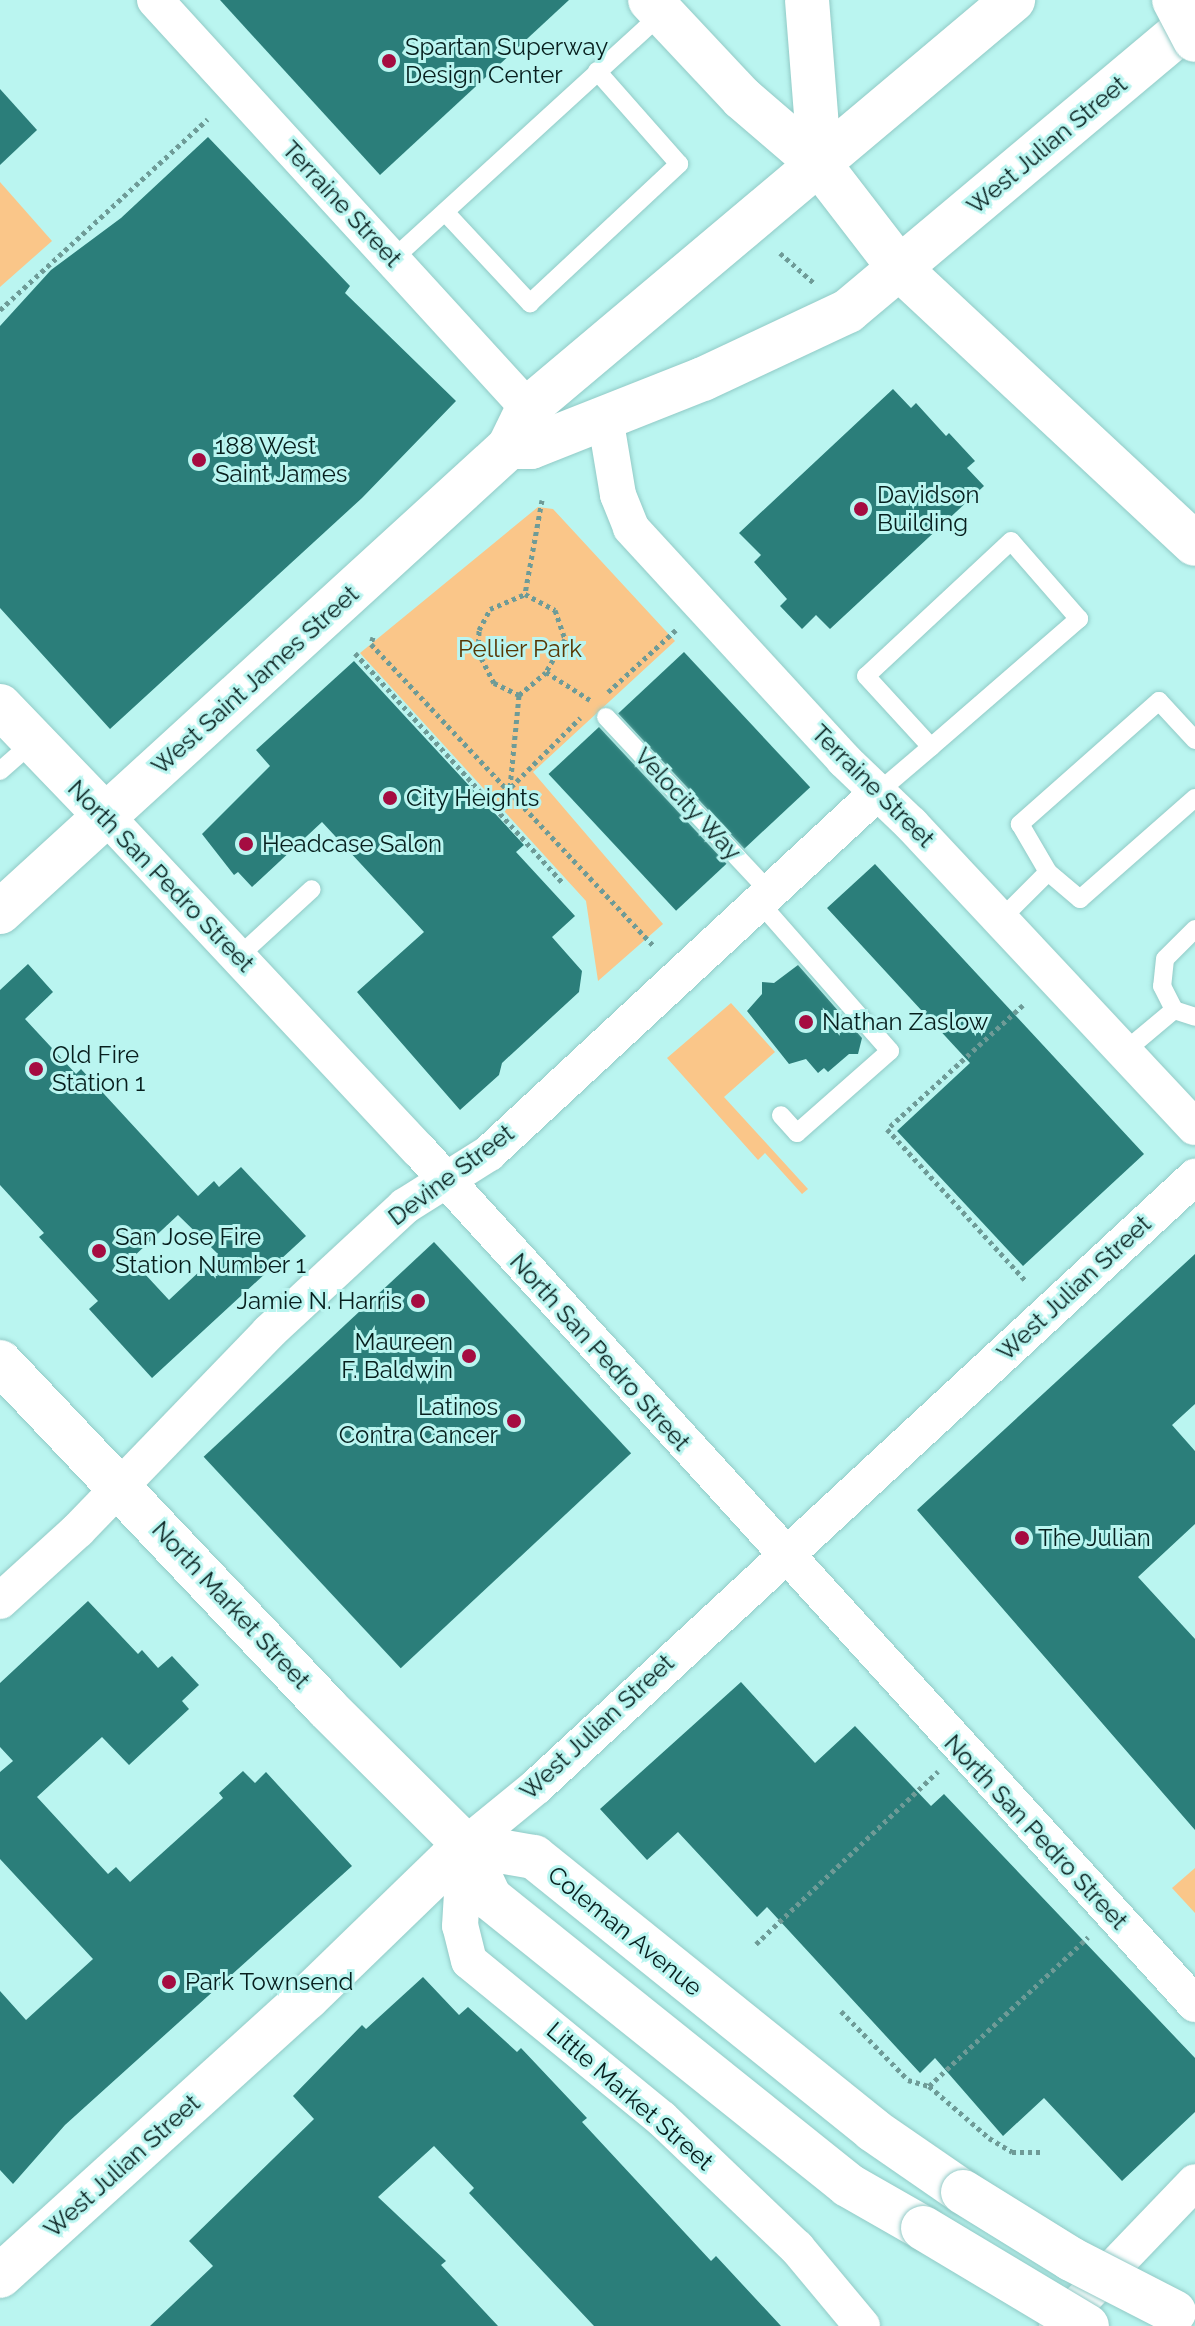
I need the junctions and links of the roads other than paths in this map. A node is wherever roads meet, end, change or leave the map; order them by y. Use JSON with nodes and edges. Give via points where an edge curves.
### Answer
{"nodes":[{"id":1,"x":155,"y":0,"type":"edge"},
{"id":2,"x":807,"y":0,"type":"edge"},
{"id":3,"x":1013,"y":0,"type":"edge"},
{"id":4,"x":1174,"y":0,"type":"edge"},
{"id":5,"x":656,"y":6,"type":"edge"},
{"id":6,"x":1195,"y":20,"type":"edge"},
{"id":7,"x":1195,"y":40,"type":"edge"},
{"id":8,"x":597,"y":71,"type":"junction"},
{"id":9,"x":820,"y":165,"type":"junction"},
{"id":10,"x":445,"y":212,"type":"junction"},
{"id":11,"x":393,"y":259,"type":"junction"},
{"id":12,"x":900,"y":269,"type":"junction"},
{"id":13,"x":591,"y":353,"type":"junction"},
{"id":14,"x":528,"y":408,"type":"junction"},
{"id":15,"x":605,"y":417,"type":"junction"},
{"id":16,"x":509,"y":447,"type":"junction"},
{"id":17,"x":1195,"y":544,"type":"edge"},
{"id":18,"x":0,"y":706,"type":"edge"},
{"id":19,"x":601,"y":710,"type":"road end"},
{"id":20,"x":1195,"y":740,"type":"edge"},
{"id":21,"x":33,"y":742,"type":"junction"},
{"id":22,"x":931,"y":747,"type":"junction"},
{"id":23,"x":0,"y":771,"type":"edge"},
{"id":24,"x":877,"y":793,"type":"junction"},
{"id":25,"x":1195,"y":798,"type":"edge"},
{"id":26,"x":106,"y":816,"type":"junction"},
{"id":27,"x":1048,"y":872,"type":"junction"},
{"id":28,"x":312,"y":889,"type":"dead end"},
{"id":29,"x":765,"y":897,"type":"junction"},
{"id":30,"x":0,"y":912,"type":"edge"},
{"id":31,"x":1001,"y":919,"type":"junction"},
{"id":32,"x":1195,"y":929,"type":"edge"},
{"id":33,"x":238,"y":957,"type":"junction"},
{"id":34,"x":1174,"y":1010,"type":"junction"},
{"id":35,"x":1195,"y":1017,"type":"edge"},
{"id":36,"x":1125,"y":1051,"type":"junction"},
{"id":37,"x":781,"y":1115,"type":"dead end"},
{"id":38,"x":1195,"y":1127,"type":"edge"},
{"id":39,"x":1195,"y":1177,"type":"edge"},
{"id":40,"x":445,"y":1180,"type":"junction"},
{"id":41,"x":0,"y":1362,"type":"edge"},
{"id":42,"x":121,"y":1486,"type":"junction"},
{"id":43,"x":782,"y":1556,"type":"junction"},
{"id":44,"x":0,"y":1601,"type":"edge"},
{"id":45,"x":465,"y":1845,"type":"junction"},
{"id":46,"x":1195,"y":2004,"type":"edge"},
{"id":47,"x":1195,"y":2182,"type":"edge"},
{"id":48,"x":0,"y":2276,"type":"edge"},
{"id":49,"x":1195,"y":2322,"type":"edge"},
{"id":50,"x":862,"y":2326,"type":"edge"},
{"id":51,"x":1057,"y":2326,"type":"edge"},
{"id":52,"x":1087,"y":2326,"type":"edge"}],
"edges":[{"from":1,"to":11,"type":"street","name":"Terraine Street"},
{"from":2,"to":9,"type":"main road"},
{"from":3,"to":9,"type":"main road"},
{"from":4,"to":7,"type":"main road","bridge":true},
{"from":5,"to":8,"type":"lane"},
{"from":5,"to":9,"type":"main road","via":[[742,98]]},
{"from":6,"to":12,"type":"main road","name":"West Julian Street"},
{"from":8,"to":10,"type":"lane"},
{"from":8,"to":10,"type":"lane","via":[[679,164],[530,303]]},
{"from":9,"to":12,"type":"main road"},
{"from":9,"to":13,"type":"main road","name":"West Saint James Street"},
{"from":10,"to":11,"type":"lane"},
{"from":11,"to":14,"type":"street","name":"Terraine Street"},
{"from":12,"to":15,"type":"main road","via":[[848,311],[754,358]]},
{"from":12,"to":17,"type":"main road"},
{"from":13,"to":14,"type":"main road","name":"West Saint James Street"},
{"from":13,"to":15,"type":"main road"},
{"from":14,"to":16,"type":"main road","name":"West Saint James Street"},
{"from":15,"to":16,"type":"main road","via":[[531,447]]},
{"from":15,"to":24,"type":"street","name":"Terraine Street","via":[[618,495],[631,528]]},
{"from":16,"to":26,"type":"main road","name":"West Saint James Street"},
{"from":18,"to":21,"type":"main road","name":"North San Pedro Street"},
{"from":19,"to":29,"type":"lane","name":"Velocity Way"},
{"from":20,"to":27,"type":"lane","via":[[1159,701],[1020,824]]},
{"from":21,"to":23,"type":"lane"},
{"from":21,"to":26,"type":"main road","name":"North San Pedro Street"},
{"from":22,"to":22,"type":"lane","via":[[866,676],[1011,541],[1079,619]]},
{"from":22,"to":24,"type":"lane"},
{"from":24,"to":29,"type":"street","name":"Devine Street"},
{"from":24,"to":31,"type":"street","name":"Terraine Street"},
{"from":25,"to":27,"type":"lane","via":[[1080,899]]},
{"from":26,"to":30,"type":"main road","name":"West Saint James Street"},
{"from":26,"to":33,"type":"street","name":"North San Pedro Street"},
{"from":27,"to":31,"type":"lane"},
{"from":28,"to":33,"type":"lane"},
{"from":29,"to":37,"type":"lane","name":"Velocity Way","via":[[890,1051],[797,1133]]},
{"from":29,"to":40,"type":"street","name":"Devine Street","via":[[489,1153]]},
{"from":31,"to":36,"type":"street","name":"Terraine Street"},
{"from":32,"to":34,"type":"lane","via":[[1165,959],[1162,986]]},
{"from":33,"to":40,"type":"street","name":"North San Pedro Street"},
{"from":34,"to":35,"type":"lane"},
{"from":34,"to":36,"type":"lane"},
{"from":36,"to":38,"type":"street","name":"Terraine Street"},
{"from":39,"to":43,"type":"street","name":"West Julian Street"},
{"from":40,"to":42,"type":"street","name":"Devine Street","via":[[405,1206],[269,1332]]},
{"from":40,"to":43,"type":"street","name":"North San Pedro Street"},
{"from":41,"to":42,"type":"main road","name":"North Market Street"},
{"from":42,"to":44,"type":"street","name":"Devine Street"},
{"from":42,"to":45,"type":"main road","name":"North Market Street","via":[[326,1707]]},
{"from":43,"to":45,"type":"street","name":"West Julian Street","via":[[537,1786]]},
{"from":43,"to":46,"type":"street","name":"North San Pedro Street"},
{"from":45,"to":48,"type":"main road","name":"West Julian Street","via":[[307,1998]]},
{"from":45,"to":49,"type":"main road","name":"Coleman Avenue","bridge":true,"via":[[534,1857],[873,2130],[1071,2259]]},
{"from":45,"to":50,"type":"street","name":"Little Market Street","via":[[460,1926],[469,1961],[662,2119],[797,2248]]},
{"from":45,"to":52,"type":"main road","bridge":true,"via":[[490,1898],[848,2185]]},
{"from":47,"to":51,"type":"street"}]}
